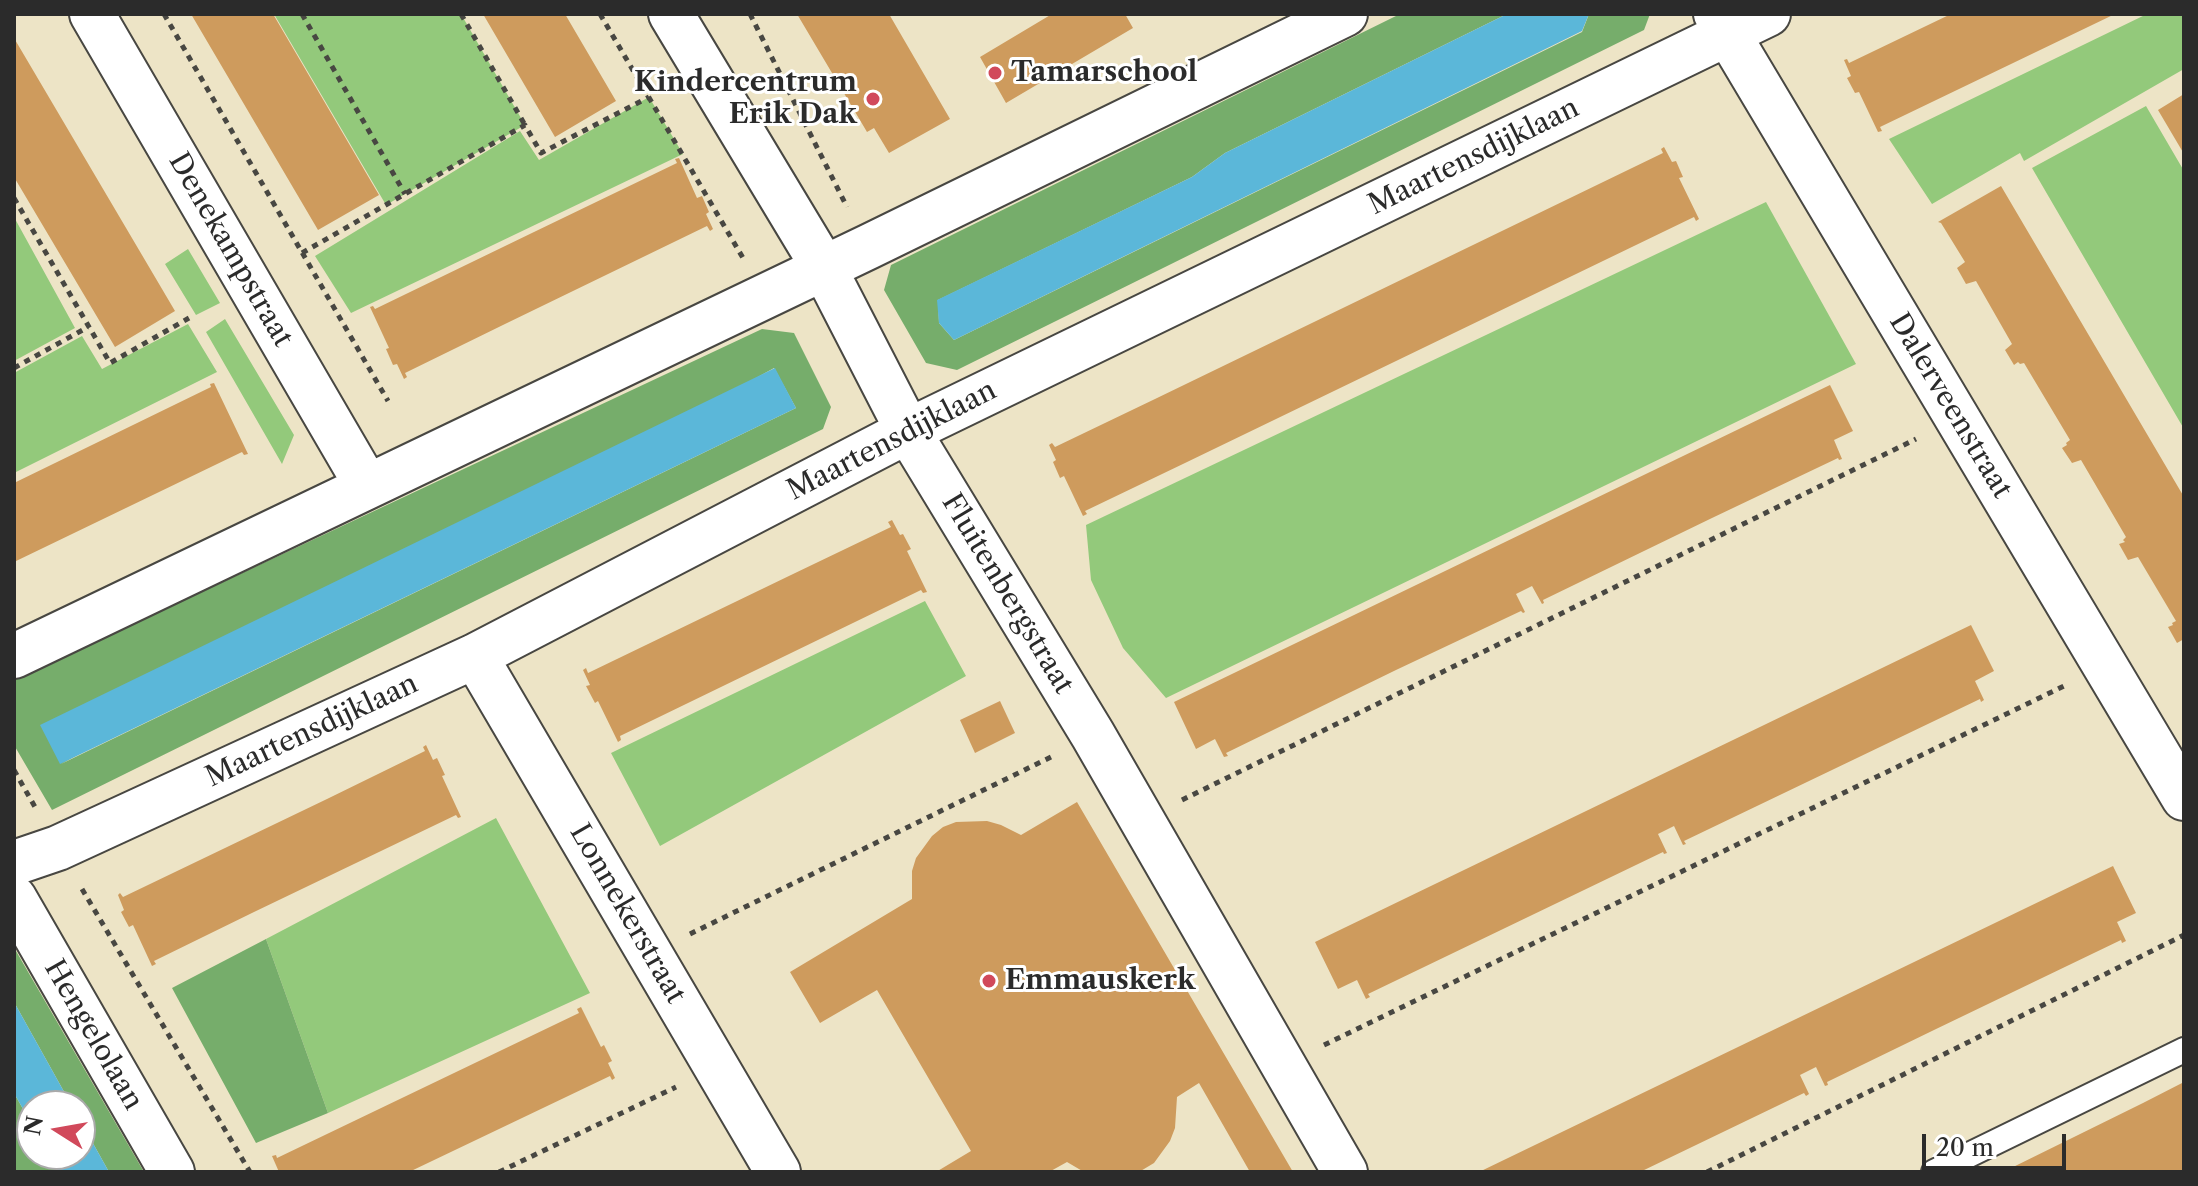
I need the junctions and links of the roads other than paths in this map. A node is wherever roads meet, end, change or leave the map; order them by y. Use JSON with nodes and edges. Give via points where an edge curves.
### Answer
{"nodes":[{"id":1,"x":92,"y":14,"type":"edge"},
{"id":2,"x":671,"y":14,"type":"edge"},
{"id":3,"x":1345,"y":14,"type":"edge"},
{"id":4,"x":1768,"y":14,"type":"edge"},
{"id":5,"x":1722,"y":24,"type":"edge"},
{"id":6,"x":824,"y":268,"type":"junction"},
{"id":7,"x":908,"y":431,"type":"junction"},
{"id":8,"x":367,"y":486,"type":"junction"},
{"id":9,"x":14,"y":656,"type":"edge"},
{"id":10,"x":475,"y":656,"type":"junction"},
{"id":11,"x":2184,"y":798,"type":"edge"},
{"id":12,"x":14,"y":863,"type":"edge"},
{"id":13,"x":14,"y":898,"type":"edge"},
{"id":14,"x":2184,"y":1050,"type":"edge"},
{"id":15,"x":172,"y":1172,"type":"edge"},
{"id":16,"x":778,"y":1172,"type":"edge"},
{"id":17,"x":1345,"y":1172,"type":"edge"},
{"id":18,"x":1934,"y":1172,"type":"edge"}],
"edges":[{"from":1,"to":8,"type":"street","name":"Denekampstraat"},
{"from":2,"to":6,"type":"street","name":"Fluitenbergstraat"},
{"from":3,"to":6,"type":"street"},
{"from":4,"to":5,"type":"street","name":"Maartensdijklaan"},
{"from":5,"to":7,"type":"street","name":"Maartensdijklaan"},
{"from":5,"to":11,"type":"street","name":"Dalerveenstraat"},
{"from":6,"to":7,"type":"street","name":"Fluitenbergstraat"},
{"from":6,"to":8,"type":"street"},
{"from":7,"to":10,"type":"street","name":"Maartensdijklaan"},
{"from":7,"to":17,"type":"street","name":"Fluitenbergstraat","via":[[1093,735]]},
{"from":8,"to":9,"type":"street"},
{"from":10,"to":12,"type":"street","name":"Maartensdijklaan","via":[[58,848]]},
{"from":10,"to":16,"type":"street","name":"Lonnekerstraat"},
{"from":13,"to":15,"type":"street","name":"Hengelolaan"},
{"from":14,"to":18,"type":"lane"}]}
